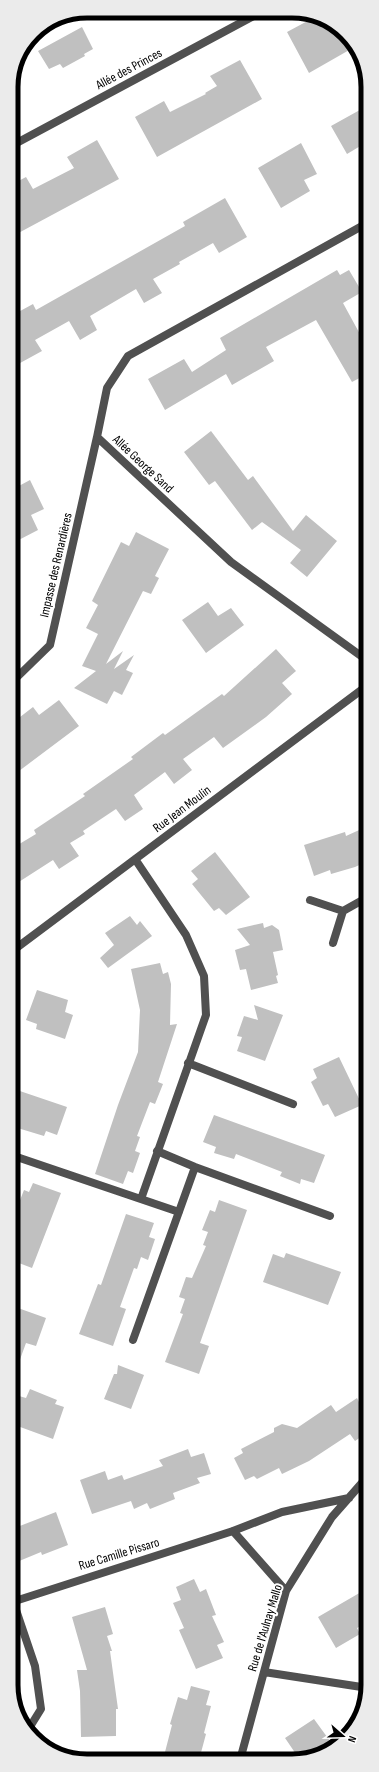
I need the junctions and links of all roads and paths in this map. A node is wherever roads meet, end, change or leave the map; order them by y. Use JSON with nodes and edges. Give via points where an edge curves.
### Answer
{"nodes":[{"id":1,"x":250,"y":18,"type":"edge"},
{"id":2,"x":18,"y":142,"type":"edge"},
{"id":3,"x":361,"y":227,"type":"edge"},
{"id":4,"x":97,"y":437,"type":"junction"},
{"id":5,"x":361,"y":656,"type":"edge"},
{"id":6,"x":18,"y":676,"type":"edge"},
{"id":7,"x":361,"y":690,"type":"edge"},
{"id":8,"x":135,"y":859,"type":"junction"},
{"id":9,"x":310,"y":900,"type":"dead end"},
{"id":10,"x":361,"y":901,"type":"edge"},
{"id":11,"x":343,"y":911,"type":"junction"},
{"id":12,"x":333,"y":943,"type":"dead end"},
{"id":13,"x":18,"y":947,"type":"edge"},
{"id":14,"x":188,"y":1063,"type":"junction"},
{"id":15,"x":293,"y":1104,"type":"dead end"},
{"id":16,"x":157,"y":1151,"type":"junction"},
{"id":17,"x":18,"y":1159,"type":"edge"},
{"id":18,"x":195,"y":1167,"type":"junction"},
{"id":19,"x":141,"y":1199,"type":"junction"},
{"id":20,"x":179,"y":1212,"type":"junction"},
{"id":21,"x":330,"y":1216,"type":"dead end"},
{"id":22,"x":133,"y":1340,"type":"dead end"},
{"id":23,"x":361,"y":1484,"type":"edge"},
{"id":24,"x":349,"y":1498,"type":"junction"},
{"id":25,"x":233,"y":1531,"type":"junction"},
{"id":26,"x":286,"y":1591,"type":"junction"},
{"id":27,"x":18,"y":1599,"type":"edge"},
{"id":28,"x":18,"y":1616,"type":"edge"},
{"id":29,"x":264,"y":1672,"type":"junction"},
{"id":30,"x":361,"y":1687,"type":"edge"},
{"id":31,"x":31,"y":1725,"type":"edge"},
{"id":32,"x":242,"y":1754,"type":"edge"}],
"edges":[{"from":1,"to":2,"type":"street","name":"Allée des Princes"},
{"from":3,"to":4,"type":"street","name":"Allée George Sand","via":[[128,356],[107,388]]},
{"from":4,"to":5,"type":"street","name":"Allée George Sand","via":[[231,562]]},
{"from":4,"to":6,"type":"street","name":"Impasse des Renardières","via":[[50,645]]},
{"from":7,"to":8,"type":"street","name":"Rue Jean Moulin"},
{"from":8,"to":13,"type":"street","name":"Rue Jean Moulin"},
{"from":8,"to":14,"type":"street","via":[[186,935],[204,976],[206,1015]]},
{"from":9,"to":11,"type":"street"},
{"from":10,"to":11,"type":"street"},
{"from":11,"to":12,"type":"street"},
{"from":14,"to":15,"type":"street"},
{"from":14,"to":16,"type":"street"},
{"from":16,"to":18,"type":"street"},
{"from":16,"to":19,"type":"street"},
{"from":17,"to":19,"type":"street"},
{"from":18,"to":20,"type":"street"},
{"from":18,"to":21,"type":"street"},
{"from":19,"to":20,"type":"street"},
{"from":20,"to":22,"type":"street"},
{"from":23,"to":24,"type":"street","name":"Rue de l'Aulnay Mallo"},
{"from":24,"to":25,"type":"street","name":"Rue Camille Pissaro","via":[[282,1512]]},
{"from":24,"to":26,"type":"street","name":"Rue de l'Aulnay Mallo","via":[[332,1517]]},
{"from":25,"to":26,"type":"street"},
{"from":25,"to":27,"type":"street","name":"Rue Camille Pissaro"},
{"from":26,"to":29,"type":"street","name":"Rue de l'Aulnay Mallo"},
{"from":28,"to":31,"type":"street","name":"Rue Camille Pissaro","via":[[35,1666],[41,1709]]},
{"from":29,"to":30,"type":"street"},
{"from":29,"to":32,"type":"street","name":"Rue de l'Aulnay Mallo"}]}
